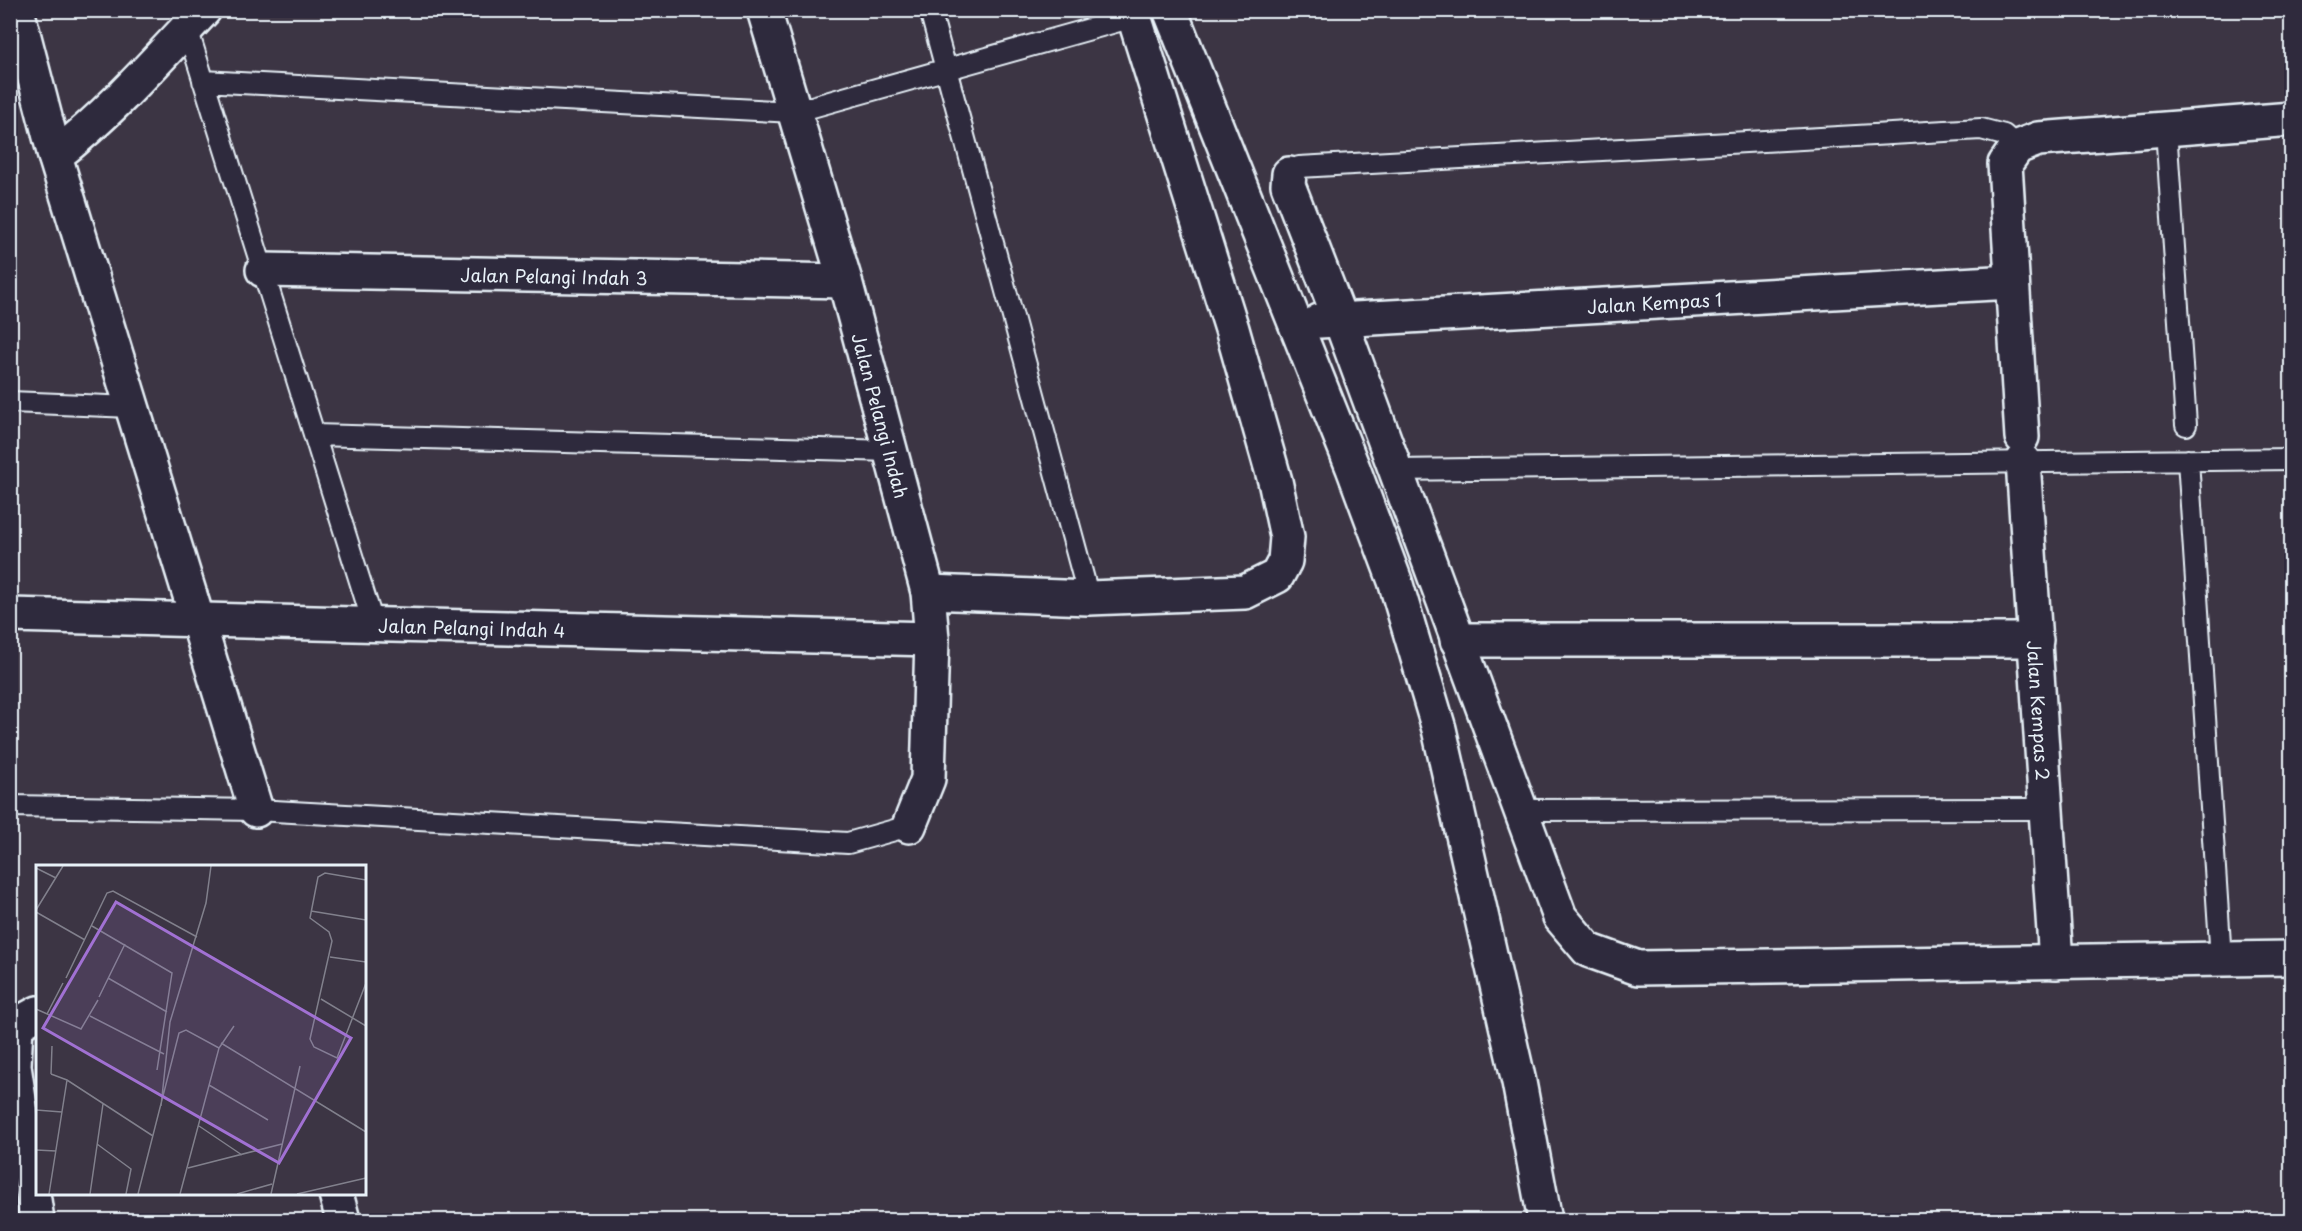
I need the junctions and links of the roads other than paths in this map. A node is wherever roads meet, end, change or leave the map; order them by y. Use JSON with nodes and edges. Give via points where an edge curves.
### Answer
{"nodes":[{"id":1,"x":17,"y":10,"type":"edge"},
{"id":2,"x":764,"y":10,"type":"edge"},
{"id":3,"x":930,"y":10,"type":"edge"},
{"id":4,"x":1170,"y":10,"type":"edge"},
{"id":5,"x":1132,"y":14,"type":"edge"},
{"id":6,"x":195,"y":19,"type":"edge"},
{"id":7,"x":947,"y":69,"type":"junction"},
{"id":8,"x":203,"y":81,"type":"junction"},
{"id":9,"x":794,"y":112,"type":"junction"},
{"id":10,"x":2292,"y":119,"type":"edge"},
{"id":11,"x":2166,"y":129,"type":"junction"},
{"id":12,"x":2017,"y":147,"type":"junction"},
{"id":13,"x":55,"y":156,"type":"junction"},
{"id":14,"x":1289,"y":174,"type":"joint"},
{"id":15,"x":263,"y":270,"type":"junction"},
{"id":16,"x":845,"y":281,"type":"junction"},
{"id":17,"x":2012,"y":282,"type":"junction"},
{"id":18,"x":1340,"y":319,"type":"junction"},
{"id":19,"x":1296,"y":322,"type":"junction"},
{"id":20,"x":10,"y":402,"type":"edge"},
{"id":21,"x":132,"y":406,"type":"junction"},
{"id":22,"x":2186,"y":425,"type":"dead end"},
{"id":23,"x":314,"y":435,"type":"junction"},
{"id":24,"x":2022,"y":449,"type":"junction"},
{"id":25,"x":892,"y":451,"type":"junction"},
{"id":26,"x":2292,"y":459,"type":"edge"},
{"id":27,"x":2188,"y":460,"type":"junction"},
{"id":28,"x":1394,"y":470,"type":"junction"},
{"id":29,"x":928,"y":592,"type":"junction"},
{"id":30,"x":1089,"y":598,"type":"junction"},
{"id":31,"x":10,"y":615,"type":"edge"},
{"id":32,"x":199,"y":619,"type":"junction"},
{"id":33,"x":374,"y":626,"type":"junction"},
{"id":34,"x":932,"y":639,"type":"junction"},
{"id":35,"x":1457,"y":640,"type":"junction"},
{"id":36,"x":2036,"y":640,"type":"junction"},
{"id":37,"x":10,"y":806,"type":"edge"},
{"id":38,"x":2047,"y":809,"type":"junction"},
{"id":39,"x":256,"y":810,"type":"junction"},
{"id":40,"x":1520,"y":810,"type":"junction"},
{"id":41,"x":909,"y":826,"type":"joint"},
{"id":42,"x":2292,"y":958,"type":"edge"},
{"id":43,"x":2221,"y":959,"type":"junction"},
{"id":44,"x":2056,"y":962,"type":"junction"},
{"id":45,"x":27,"y":1019,"type":"edge"},
{"id":46,"x":34,"y":1189,"type":"edge"},
{"id":47,"x":336,"y":1195,"type":"edge"},
{"id":48,"x":37,"y":1221,"type":"edge"},
{"id":49,"x":343,"y":1221,"type":"edge"},
{"id":50,"x":1545,"y":1221,"type":"edge"}],
"edges":[{"from":1,"to":13,"type":"street"},
{"from":2,"to":9,"type":"street","name":"Jalan Pelangi Indah"},
{"from":3,"to":7,"type":"lane"},
{"from":4,"to":19,"type":"street"},
{"from":5,"to":7,"type":"lane"},
{"from":5,"to":30,"type":"street","via":[[1232,329],[1287,537],[1285,561],[1277,576],[1245,592]]},
{"from":6,"to":8,"type":"lane"},
{"from":6,"to":13,"type":"street","via":[[122,96]]},
{"from":7,"to":9,"type":"lane"},
{"from":7,"to":30,"type":"lane"},
{"from":8,"to":9,"type":"lane"},
{"from":8,"to":15,"type":"lane"},
{"from":9,"to":16,"type":"street","name":"Jalan Pelangi Indah"},
{"from":10,"to":11,"type":"street"},
{"from":11,"to":12,"type":"street","via":[[2038,139]]},
{"from":11,"to":22,"type":"lane"},
{"from":12,"to":14,"type":"lane","via":[[2004,135],[1981,129],[1299,167]]},
{"from":12,"to":17,"type":"street","name":"Jalan Kempas 2","via":[[2005,164]]},
{"from":13,"to":21,"type":"street"},
{"from":14,"to":18,"type":"street","via":[[1288,185]]},
{"from":15,"to":16,"type":"street","name":"Jalan Pelangi Indah 3"},
{"from":15,"to":23,"type":"lane"},
{"from":16,"to":25,"type":"street","name":"Jalan Pelangi Indah"},
{"from":17,"to":18,"type":"street","name":"Jalan Kempas 1"},
{"from":17,"to":24,"type":"street","name":"Jalan Kempas 2"},
{"from":18,"to":19,"type":"street","name":"Jalan Kempas 1"},
{"from":18,"to":28,"type":"street"},
{"from":19,"to":50,"type":"street","via":[[1395,581],[1438,729],[1518,1082]]},
{"from":20,"to":21,"type":"lane"},
{"from":21,"to":32,"type":"street"},
{"from":23,"to":25,"type":"lane"},
{"from":23,"to":33,"type":"lane"},
{"from":24,"to":27,"type":"lane"},
{"from":24,"to":28,"type":"lane"},
{"from":24,"to":36,"type":"street","name":"Jalan Kempas 2"},
{"from":25,"to":29,"type":"street","name":"Jalan Pelangi Indah"},
{"from":26,"to":27,"type":"lane"},
{"from":27,"to":43,"type":"lane"},
{"from":28,"to":35,"type":"street"},
{"from":29,"to":30,"type":"street"},
{"from":29,"to":34,"type":"street","name":"Jalan Pelangi Indah"},
{"from":31,"to":32,"type":"street","name":"Jalan Pelangi Indah 4"},
{"from":32,"to":33,"type":"street","name":"Jalan Pelangi Indah 4"},
{"from":32,"to":39,"type":"street"},
{"from":33,"to":34,"type":"street","name":"Jalan Pelangi Indah 4"},
{"from":34,"to":41,"type":"street","name":"Jalan Pelangi Indah","via":[[928,779]]},
{"from":35,"to":36,"type":"street"},
{"from":35,"to":40,"type":"street"},
{"from":36,"to":38,"type":"street","name":"Jalan Kempas 2"},
{"from":37,"to":39,"type":"lane"},
{"from":38,"to":40,"type":"lane"},
{"from":38,"to":44,"type":"street","name":"Jalan Kempas 2"},
{"from":39,"to":41,"type":"lane","via":[[848,843]]},
{"from":40,"to":44,"type":"street","via":[[1560,917],[1588,950],[1638,968]]},
{"from":42,"to":43,"type":"street"},
{"from":43,"to":44,"type":"street"},
{"from":45,"to":46,"type":"street","via":[[14,1066]]},
{"from":46,"to":48,"type":"street"},
{"from":47,"to":49,"type":"street"}]}
